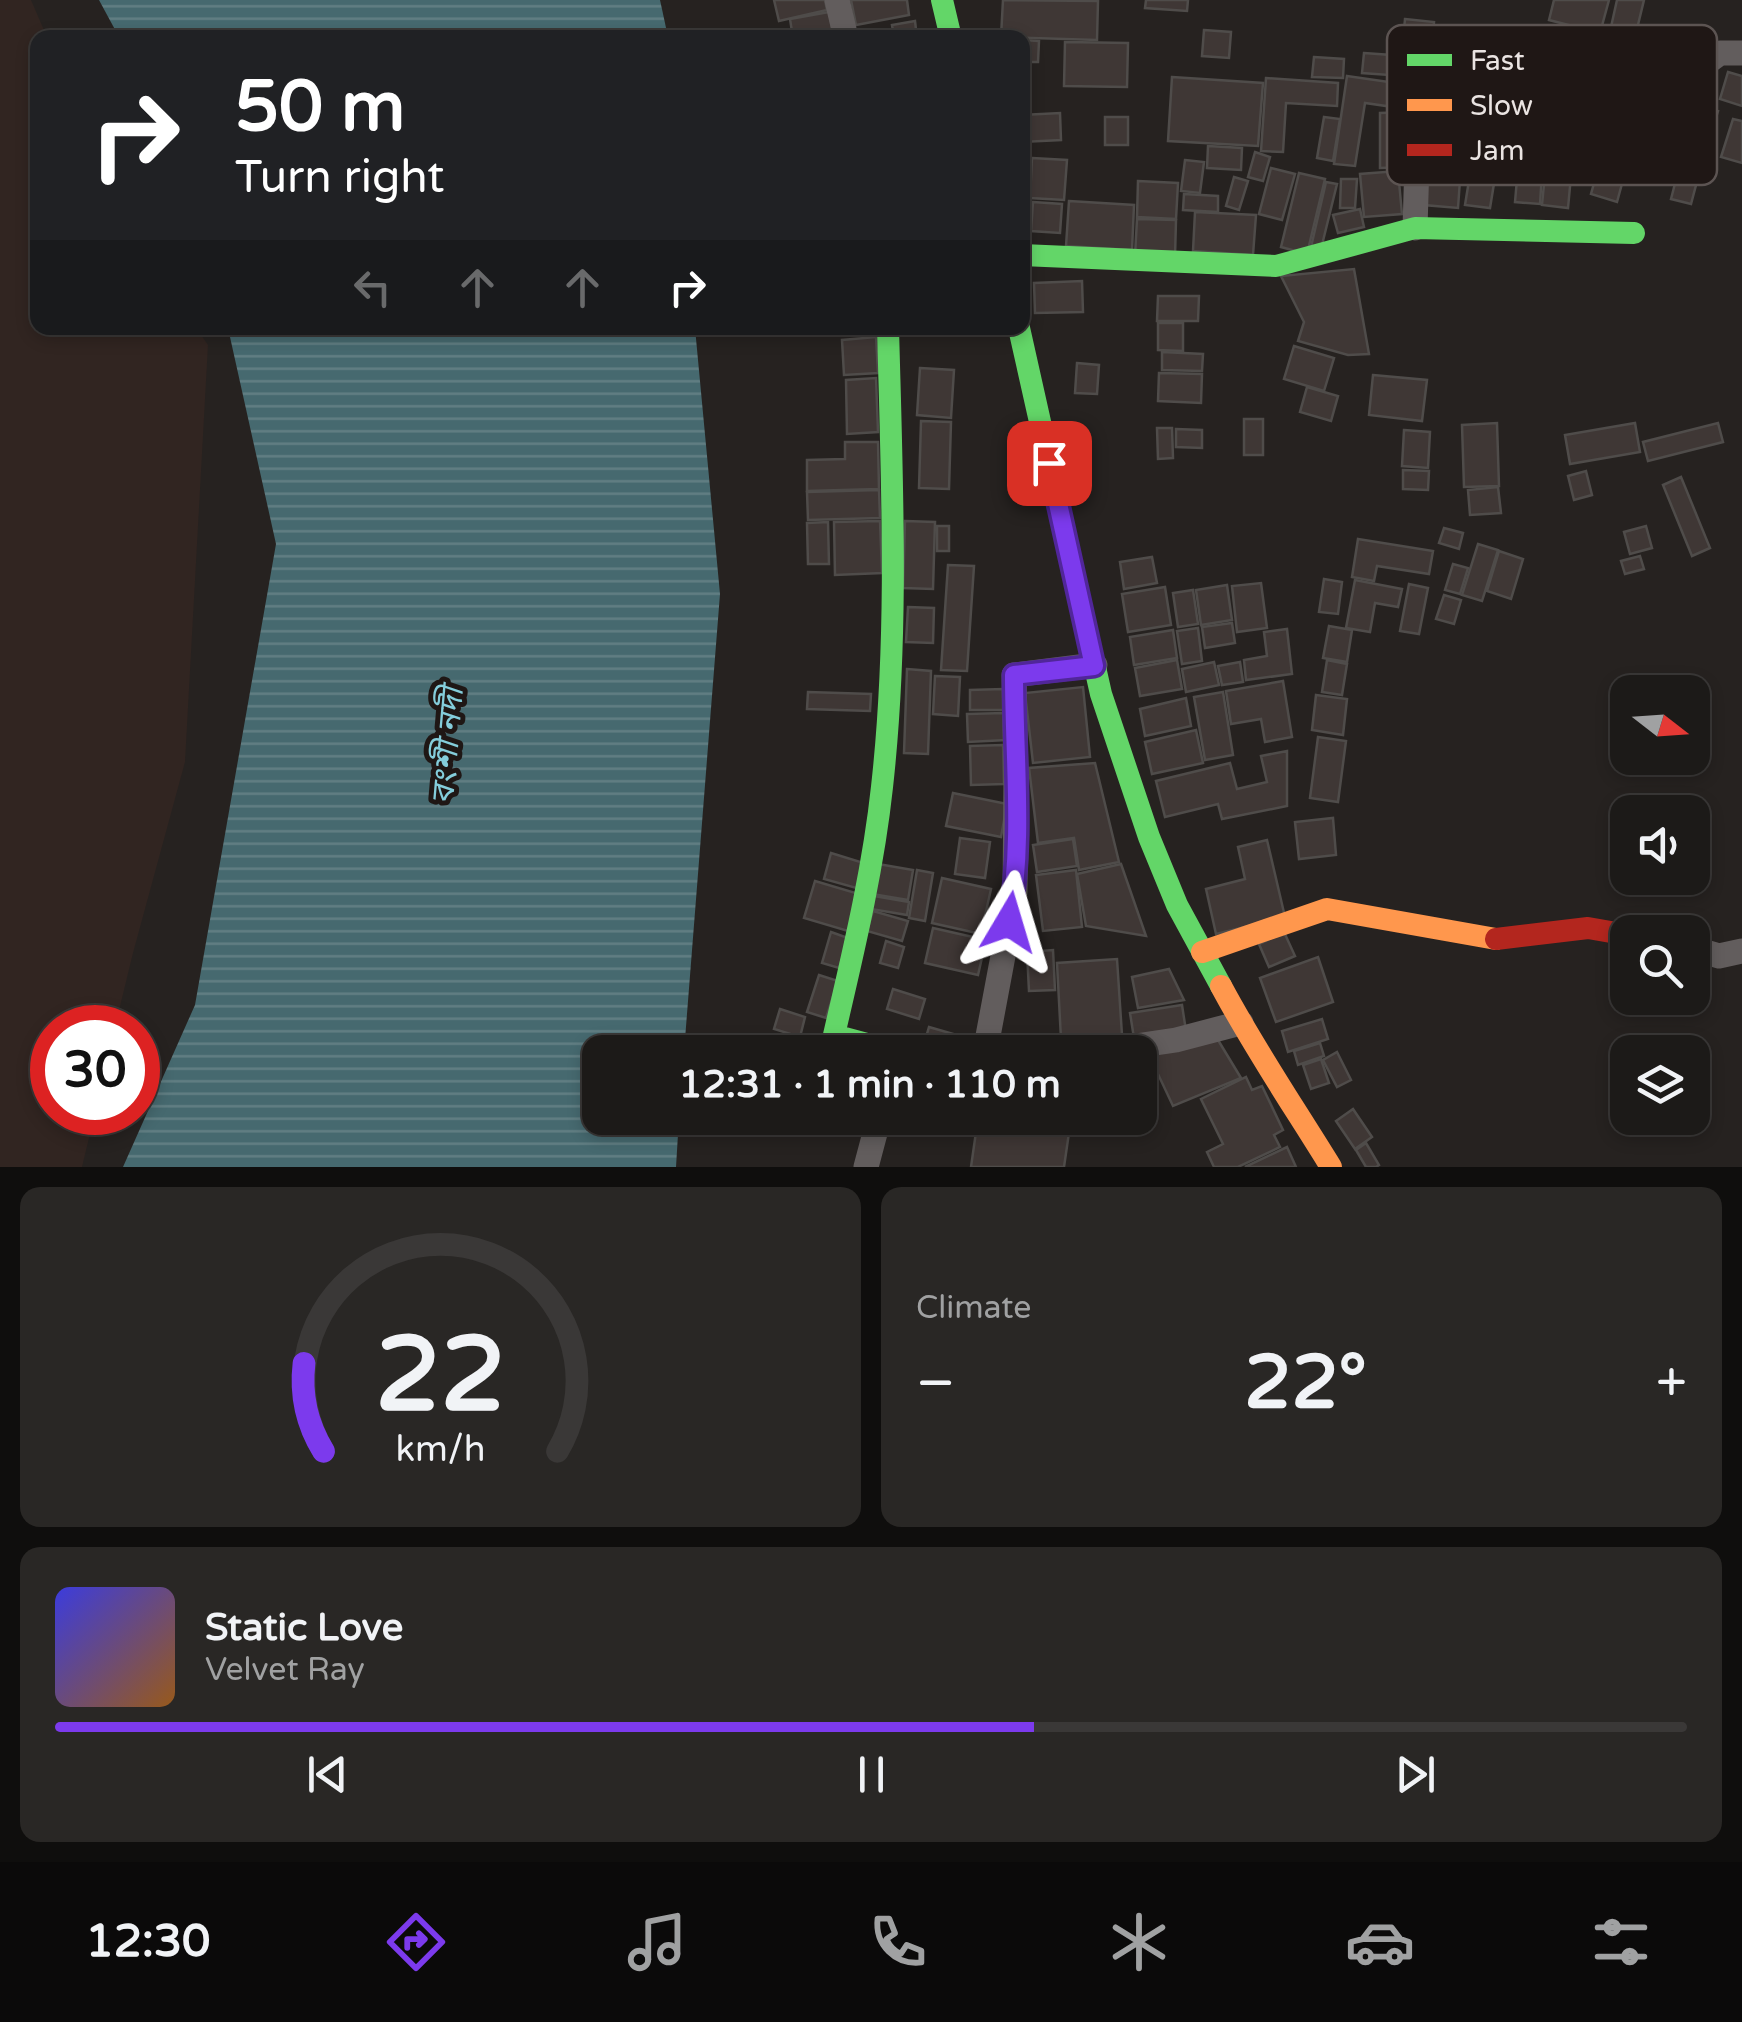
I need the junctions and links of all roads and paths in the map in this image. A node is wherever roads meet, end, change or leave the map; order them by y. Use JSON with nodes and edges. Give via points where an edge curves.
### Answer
{"nodes":[{"id":1,"x":836,"y":0,"type":"edge"},
{"id":2,"x":942,"y":0,"type":"edge"},
{"id":3,"x":844,"y":30,"type":"edge"},
{"id":4,"x":948,"y":30,"type":"edge"},
{"id":5,"x":1742,"y":53,"type":"edge"},
{"id":6,"x":1717,"y":54,"type":"edge"},
{"id":7,"x":1415,"y":185,"type":"edge"},
{"id":8,"x":1414,"y":228,"type":"junction"},
{"id":9,"x":1634,"y":232,"type":"dead end"},
{"id":10,"x":1030,"y":255,"type":"edge"},
{"id":11,"x":888,"y":335,"type":"edge"},
{"id":12,"x":1021,"y":335,"type":"edge"},
{"id":13,"x":1094,"y":666,"type":"junction"},
{"id":14,"x":1610,"y":932,"type":"edge"},
{"id":15,"x":1742,"y":951,"type":"edge"},
{"id":16,"x":1202,"y":952,"type":"junction"},
{"id":17,"x":1710,"y":953,"type":"edge"},
{"id":18,"x":1241,"y":1022,"type":"junction"},
{"id":19,"x":834,"y":1035,"type":"edge"},
{"id":20,"x":988,"y":1035,"type":"edge"},
{"id":21,"x":1157,"y":1043,"type":"edge"},
{"id":22,"x":874,"y":1135,"type":"edge"},
{"id":23,"x":866,"y":1167,"type":"edge"},
{"id":24,"x":1330,"y":1167,"type":"edge"}],
"edges":[{"from":1,"to":3,"type":"street"},
{"from":2,"to":4,"type":"street"},
{"from":5,"to":6,"type":"street"},
{"from":7,"to":8,"type":"street"},
{"from":8,"to":9,"type":"street"},
{"from":8,"to":10,"type":"street","via":[[1276,266]]},
{"from":11,"to":19,"type":"street","via":[[892,637],[885,755],[874,851]]},
{"from":12,"to":13,"type":"street"},
{"from":13,"to":16,"type":"street","via":[[1150,836]]},
{"from":13,"to":20,"type":"street","via":[[1014,675],[1015,892]]},
{"from":14,"to":16,"type":"street","via":[[1588,928],[1496,940],[1328,909]]},
{"from":15,"to":17,"type":"street"},
{"from":16,"to":18,"type":"street"},
{"from":18,"to":21,"type":"street"},
{"from":18,"to":24,"type":"street"},
{"from":22,"to":23,"type":"street"}]}
